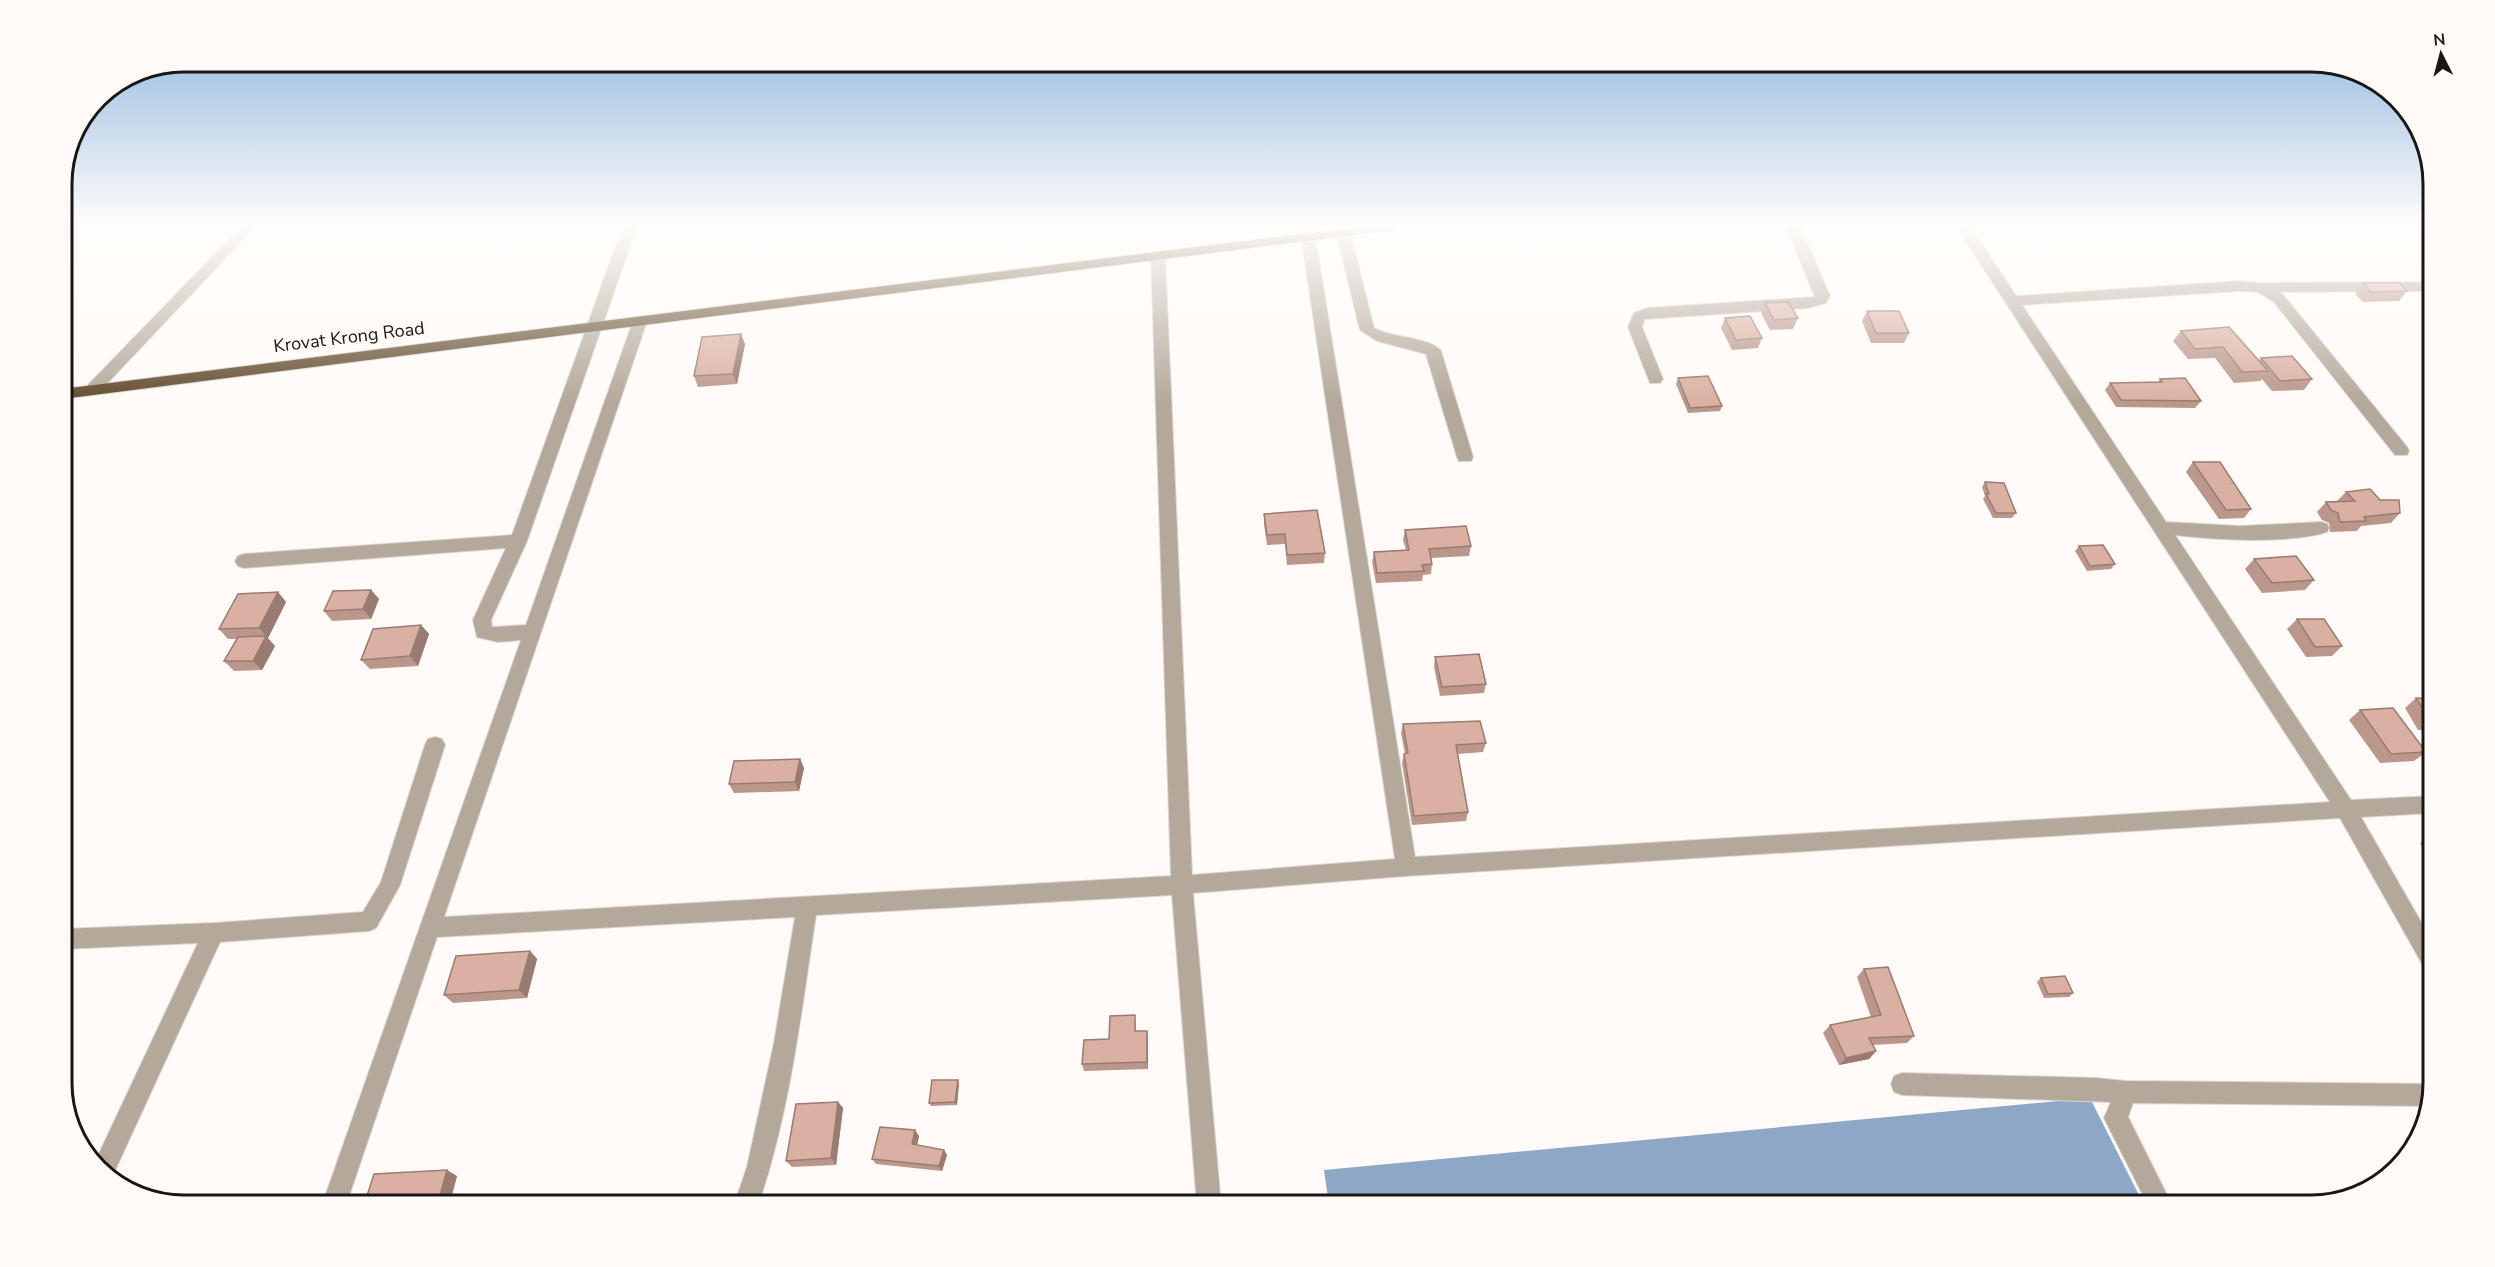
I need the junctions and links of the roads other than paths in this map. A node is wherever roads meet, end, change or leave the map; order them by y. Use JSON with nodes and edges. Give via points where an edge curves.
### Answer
{"nodes":[{"id":1,"x":192,"y":285,"type":"edge"},
{"id":2,"x":610,"y":285,"type":"edge"},
{"id":3,"x":922,"y":285,"type":"edge"},
{"id":4,"x":1159,"y":285,"type":"edge"},
{"id":5,"x":1316,"y":285,"type":"edge"},
{"id":6,"x":1356,"y":285,"type":"edge"},
{"id":7,"x":1820,"y":285,"type":"edge"},
{"id":8,"x":2001,"y":285,"type":"edge"},
{"id":9,"x":2423,"y":286,"type":"edge"},
{"id":10,"x":2261,"y":288,"type":"junction"},
{"id":11,"x":2011,"y":301,"type":"junction"},
{"id":12,"x":640,"y":321,"type":"junction"},
{"id":13,"x":596,"y":326,"type":"junction"},
{"id":14,"x":1655,"y":380,"type":"dead end"},
{"id":15,"x":93,"y":389,"type":"junction"},
{"id":16,"x":72,"y":392,"type":"edge"},
{"id":17,"x":2401,"y":451,"type":"dead end"},
{"id":18,"x":1465,"y":457,"type":"dead end"},
{"id":19,"x":2159,"y":527,"type":"junction"},
{"id":20,"x":2321,"y":528,"type":"dead end"},
{"id":21,"x":518,"y":541,"type":"junction"},
{"id":22,"x":244,"y":561,"type":"dead end"},
{"id":23,"x":532,"y":632,"type":"junction"},
{"id":24,"x":435,"y":745,"type":"dead end"},
{"id":25,"x":2423,"y":805,"type":"edge"},
{"id":26,"x":2346,"y":810,"type":"junction"},
{"id":27,"x":1406,"y":867,"type":"junction"},
{"id":28,"x":1182,"y":885,"type":"junction"},
{"id":29,"x":807,"y":908,"type":"junction"},
{"id":30,"x":430,"y":928,"type":"junction"},
{"id":31,"x":214,"y":933,"type":"junction"},
{"id":32,"x":72,"y":939,"type":"edge"},
{"id":33,"x":2423,"y":945,"type":"edge"},
{"id":34,"x":1902,"y":1084,"type":"dead end"},
{"id":35,"x":2126,"y":1092,"type":"junction"},
{"id":36,"x":2422,"y":1095,"type":"edge"},
{"id":37,"x":107,"y":1164,"type":"edge"},
{"id":38,"x":338,"y":1195,"type":"edge"},
{"id":39,"x":750,"y":1195,"type":"edge"},
{"id":40,"x":1208,"y":1195,"type":"edge"},
{"id":41,"x":2154,"y":1195,"type":"edge"}],
"edges":[{"from":1,"to":15,"type":"street"},
{"from":2,"to":13,"type":"street"},
{"from":3,"to":12,"type":"highway","name":"Krovat Krong Road"},
{"from":4,"to":28,"type":"street"},
{"from":5,"to":27,"type":"street"},
{"from":6,"to":18,"type":"street","via":[[1367,330],[1433,351]]},
{"from":7,"to":14,"type":"street","via":[[1821,300],[1808,303],[1639,316],[1635,327]]},
{"from":8,"to":11,"type":"street"},
{"from":9,"to":10,"type":"street"},
{"from":10,"to":11,"type":"street","via":[[2240,286]]},
{"from":10,"to":17,"type":"street","via":[[2279,299]]},
{"from":11,"to":19,"type":"street"},
{"from":12,"to":13,"type":"highway","name":"Krovat Krong Road"},
{"from":12,"to":23,"type":"street"},
{"from":13,"to":15,"type":"highway","name":"Krovat Krong Road"},
{"from":13,"to":21,"type":"street"},
{"from":15,"to":16,"type":"highway","name":"Krovat Krong Road"},
{"from":19,"to":20,"type":"street","via":[[2216,534]]},
{"from":19,"to":26,"type":"street"},
{"from":21,"to":22,"type":"street"},
{"from":21,"to":23,"type":"street","via":[[482,620],[483,632]]},
{"from":23,"to":30,"type":"street"},
{"from":24,"to":31,"type":"street","via":[[390,885],[369,921]]},
{"from":25,"to":26,"type":"street"},
{"from":26,"to":27,"type":"street"},
{"from":26,"to":33,"type":"street"},
{"from":27,"to":28,"type":"street"},
{"from":28,"to":29,"type":"street"},
{"from":28,"to":40,"type":"street"},
{"from":29,"to":30,"type":"street"},
{"from":29,"to":39,"type":"street","via":[[785,1043]]},
{"from":30,"to":38,"type":"street"},
{"from":31,"to":32,"type":"street"},
{"from":31,"to":37,"type":"street"},
{"from":34,"to":35,"type":"street"},
{"from":35,"to":36,"type":"street"},
{"from":35,"to":41,"type":"street","via":[[2116,1118]]}]}
